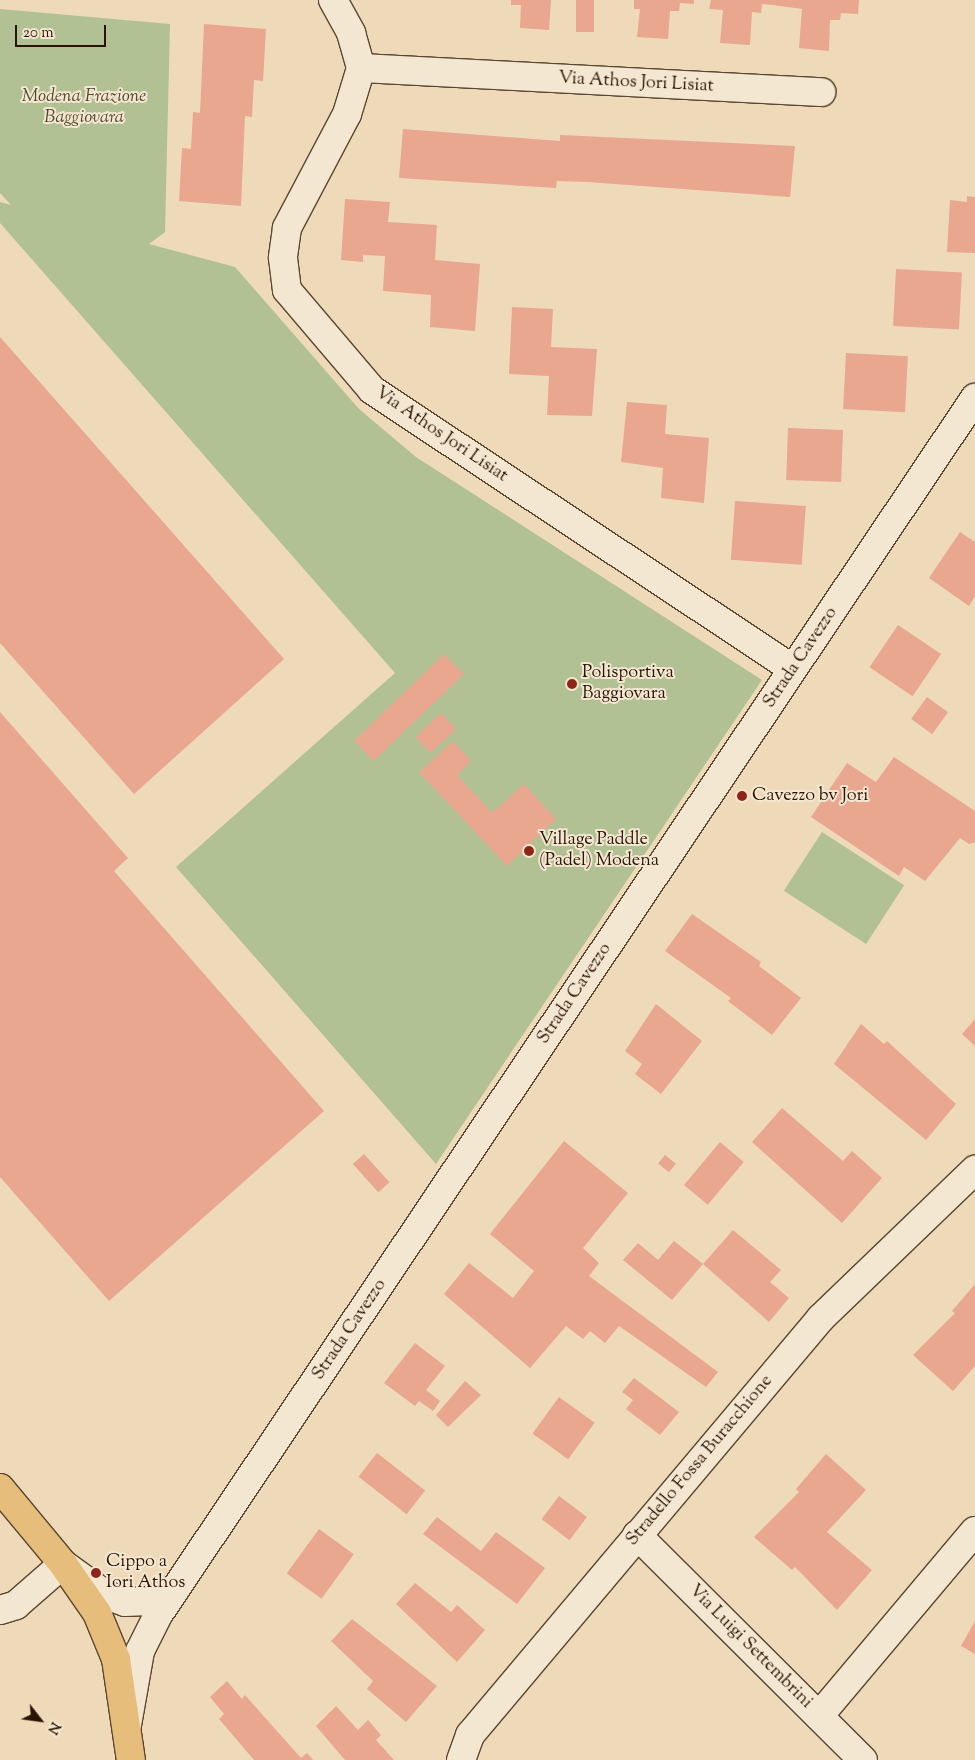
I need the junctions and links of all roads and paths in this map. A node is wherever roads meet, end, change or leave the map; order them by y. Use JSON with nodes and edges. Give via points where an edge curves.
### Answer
{"nodes":[{"id":1,"x":334,"y":0,"type":"edge"},
{"id":2,"x":361,"y":68,"type":"junction"},
{"id":3,"x":822,"y":92,"type":"dead end"},
{"id":4,"x":975,"y":398,"type":"edge"},
{"id":5,"x":794,"y":669,"type":"junction"},
{"id":6,"x":971,"y":1182,"type":"edge"},
{"id":7,"x":0,"y":1488,"type":"edge"},
{"id":8,"x":975,"y":1531,"type":"edge"},
{"id":9,"x":637,"y":1535,"type":"junction"},
{"id":10,"x":63,"y":1564,"type":"junction"},
{"id":11,"x":175,"y":1590,"type":"junction"},
{"id":12,"x":0,"y":1610,"type":"edge"},
{"id":13,"x":818,"y":1716,"type":"junction"},
{"id":14,"x":126,"y":1729,"type":"junction"},
{"id":15,"x":131,"y":1760,"type":"edge"},
{"id":16,"x":461,"y":1760,"type":"edge"},
{"id":17,"x":863,"y":1760,"type":"edge"}],
"edges":[{"from":1,"to":2,"type":"street","via":[[351,33]]},
{"from":2,"to":3,"type":"street","name":"Via Athos Jori Lisiat"},
{"from":2,"to":5,"type":"street","name":"Via Athos Jori Lisiat","via":[[347,114],[287,228],[283,258],[287,290],[372,390]]},
{"from":4,"to":5,"type":"street","name":"Strada Cavezzo"},
{"from":5,"to":11,"type":"street","name":"Strada Cavezzo"},
{"from":6,"to":9,"type":"street","name":"Stradello Fossa Buracchione","via":[[821,1318]]},
{"from":7,"to":10,"type":"main road"},
{"from":8,"to":13,"type":"street"},
{"from":9,"to":13,"type":"street","name":"Via Luigi Settembrini"},
{"from":9,"to":16,"type":"street","name":"Stradello Fossa Buracchione","via":[[470,1735]]},
{"from":10,"to":11,"type":"street","via":[[106,1595],[126,1602],[150,1601]]},
{"from":10,"to":12,"type":"street","via":[[16,1604]]},
{"from":10,"to":14,"type":"main road","via":[[97,1613],[116,1659]]},
{"from":11,"to":14,"type":"street","name":"Strada Cavezzo","via":[[140,1651]]},
{"from":13,"to":17,"type":"street","name":"Via Luigi Settembrini"},
{"from":14,"to":15,"type":"main road"}]}
